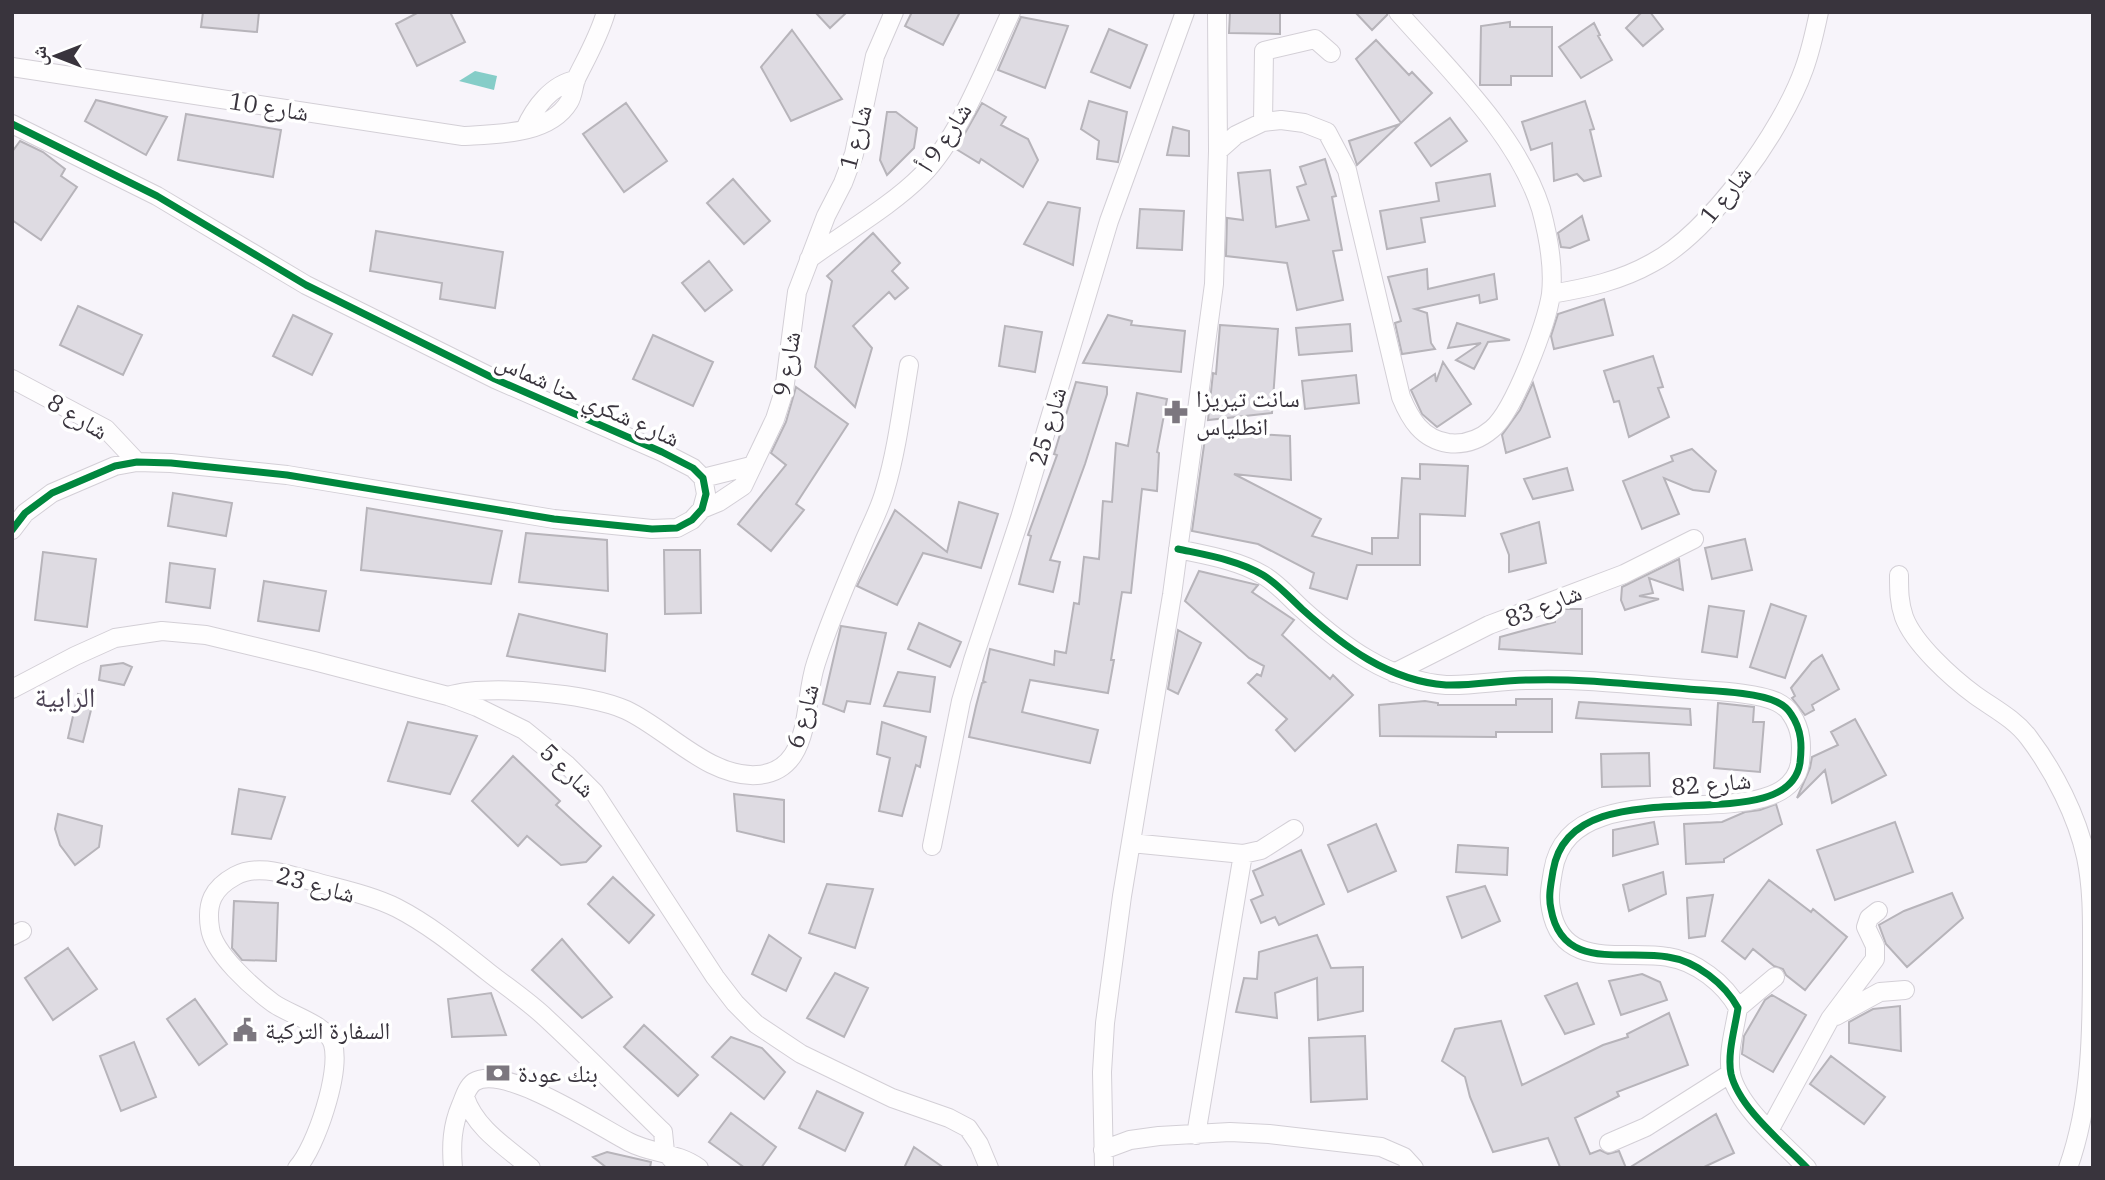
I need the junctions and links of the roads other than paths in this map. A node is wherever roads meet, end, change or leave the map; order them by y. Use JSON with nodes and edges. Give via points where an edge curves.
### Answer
{"nodes":[{"id":1,"x":607,"y":12,"type":"edge"},
{"id":2,"x":894,"y":12,"type":"edge"},
{"id":3,"x":1011,"y":12,"type":"edge"},
{"id":4,"x":1185,"y":12,"type":"edge"},
{"id":5,"x":1217,"y":12,"type":"edge"},
{"id":6,"x":1398,"y":12,"type":"edge"},
{"id":7,"x":1819,"y":12,"type":"edge"},
{"id":8,"x":1331,"y":53,"type":"dead end"},
{"id":9,"x":12,"y":67,"type":"edge"},
{"id":10,"x":1263,"y":122,"type":"junction"},
{"id":11,"x":12,"y":124,"type":"edge"},
{"id":12,"x":1218,"y":151,"type":"junction"},
{"id":13,"x":809,"y":259,"type":"junction"},
{"id":14,"x":1551,"y":294,"type":"junction"},
{"id":15,"x":909,"y":365,"type":"dead end"},
{"id":16,"x":12,"y":379,"type":"edge"},
{"id":17,"x":137,"y":462,"type":"junction"},
{"id":18,"x":751,"y":466,"type":"junction"},
{"id":19,"x":703,"y":478,"type":"junction"},
{"id":20,"x":702,"y":509,"type":"junction"},
{"id":21,"x":12,"y":530,"type":"edge"},
{"id":22,"x":1694,"y":539,"type":"dead end"},
{"id":23,"x":1178,"y":549,"type":"junction"},
{"id":24,"x":1899,"y":575,"type":"dead end"},
{"id":25,"x":1394,"y":673,"type":"junction"},
{"id":26,"x":12,"y":690,"type":"edge"},
{"id":27,"x":448,"y":696,"type":"junction"},
{"id":28,"x":1294,"y":830,"type":"dead end"},
{"id":29,"x":1131,"y":843,"type":"junction"},
{"id":30,"x":932,"y":846,"type":"dead end"},
{"id":31,"x":1243,"y":854,"type":"junction"},
{"id":32,"x":1878,"y":911,"type":"dead end"},
{"id":33,"x":1775,"y":977,"type":"dead end"},
{"id":34,"x":1905,"y":990,"type":"dead end"},
{"id":35,"x":1738,"y":1008,"type":"junction"},
{"id":36,"x":1830,"y":1019,"type":"junction"},
{"id":37,"x":1731,"y":1073,"type":"junction"},
{"id":38,"x":465,"y":1097,"type":"junction"},
{"id":39,"x":1770,"y":1129,"type":"junction"},
{"id":40,"x":1196,"y":1135,"type":"junction"},
{"id":41,"x":1609,"y":1143,"type":"dead end"},
{"id":42,"x":664,"y":1152,"type":"junction"},
{"id":43,"x":1104,"y":1159,"type":"edge"},
{"id":44,"x":297,"y":1168,"type":"edge"},
{"id":45,"x":453,"y":1168,"type":"edge"},
{"id":46,"x":531,"y":1168,"type":"edge"},
{"id":47,"x":680,"y":1168,"type":"edge"},
{"id":48,"x":699,"y":1168,"type":"edge"},
{"id":49,"x":989,"y":1168,"type":"edge"},
{"id":50,"x":1414,"y":1168,"type":"edge"},
{"id":51,"x":1807,"y":1168,"type":"edge"},
{"id":52,"x":2068,"y":1168,"type":"edge"}],
"edges":[{"from":1,"to":9,"type":"street","name":"شارع 10","via":[[576,80],[575,92],[561,113],[507,133],[463,136]]},
{"from":2,"to":13,"type":"street","name":"شارع 1","via":[[875,56],[854,154]]},
{"from":3,"to":13,"type":"street","name":"شارع 9 أ","via":[[939,155],[897,196]]},
{"from":4,"to":30,"type":"street","name":"شارع 25","via":[[1109,221],[1020,518],[972,660]]},
{"from":5,"to":12,"type":"street"},
{"from":6,"to":14,"type":"street","via":[[1503,134],[1518,158],[1541,210]]},
{"from":7,"to":14,"type":"street","name":"شارع 1","via":[[1804,71],[1788,104],[1747,169],[1699,227],[1653,263],[1625,276],[1599,286]]},
{"from":8,"to":10,"type":"street","via":[[1315,39],[1264,51]]},
{"from":10,"to":12,"type":"street","via":[[1236,135]]},
{"from":10,"to":14,"type":"street","via":[[1304,123],[1326,132],[1336,147],[1347,170],[1401,397],[1409,416],[1438,441],[1458,444],[1477,440],[1493,428],[1517,391]]},
{"from":11,"to":19,"type":"street","name":"شارع شكري حنا شماس","via":[[157,196],[306,285],[495,379],[662,452]]},
{"from":12,"to":23,"type":"street","via":[[1214,284]]},
{"from":13,"to":18,"type":"street","name":"شارع 9","via":[[797,292],[784,391]]},
{"from":15,"to":27,"type":"street","name":"شارع 6","via":[[885,492],[815,665],[804,724],[788,762],[756,775],[730,772],[626,710],[599,702],[496,689]]},
{"from":16,"to":17,"type":"street","name":"شارع 8","via":[[106,429]]},
{"from":17,"to":20,"type":"street","via":[[287,475],[554,519],[652,529],[677,528]]},
{"from":17,"to":21,"type":"street","via":[[115,466],[52,493],[25,513]]},
{"from":18,"to":19,"type":"street"},
{"from":18,"to":20,"type":"street","name":"شارع 9","via":[[743,486]]},
{"from":19,"to":20,"type":"street","via":[[706,494]]},
{"from":22,"to":25,"type":"street","name":"شارع 83","via":[[1624,574],[1489,625]]},
{"from":23,"to":25,"type":"street","name":"شارع 82","via":[[1261,574],[1350,649]]},
{"from":23,"to":29,"type":"street"},
{"from":24,"to":52,"type":"street","via":[[1905,619],[1952,676],[2029,737],[2057,784],[2086,855],[2092,888],[2092,1029],[2080,1121]]},
{"from":25,"to":35,"type":"street","name":"شارع 82","via":[[1448,685],[1612,681],[1726,692],[1777,702],[1788,710],[1796,721],[1802,747],[1791,784],[1768,797],[1745,802],[1669,806],[1594,818],[1567,840],[1554,864],[1550,907],[1562,935],[1573,946],[1599,956],[1679,959],[1721,986]]},
{"from":26,"to":27,"type":"street","name":"شارع 5","via":[[115,639],[162,631],[206,635]]},
{"from":27,"to":49,"type":"street","name":"شارع 5","via":[[524,730],[594,792],[715,977],[756,1024],[831,1071],[968,1128]]},
{"from":28,"to":31,"type":"street","via":[[1261,850]]},
{"from":29,"to":31,"type":"street"},
{"from":29,"to":43,"type":"street","via":[[1105,1023]]},
{"from":31,"to":40,"type":"street"},
{"from":32,"to":36,"type":"street","via":[[1866,928],[1875,946],[1875,959]]},
{"from":33,"to":35,"type":"street"},
{"from":34,"to":36,"type":"street","via":[[1880,992]]},
{"from":35,"to":37,"type":"street"},
{"from":36,"to":39,"type":"street"},
{"from":37,"to":39,"type":"street","via":[[1742,1099]]},
{"from":37,"to":41,"type":"street","via":[[1646,1127]]},
{"from":38,"to":42,"type":"street","via":[[470,1086],[482,1079],[507,1080],[642,1148]]},
{"from":38,"to":45,"type":"street","via":[[451,1138]]},
{"from":38,"to":46,"type":"street","via":[[479,1123]]},
{"from":39,"to":51,"type":"street"},
{"from":40,"to":43,"type":"street","via":[[1130,1140]]},
{"from":40,"to":50,"type":"street","via":[[1269,1134],[1381,1147],[1404,1157]]},
{"from":42,"to":44,"type":"street","name":"شارع 23","via":[[663,1132],[609,1077],[545,1017],[432,929],[395,907],[356,894],[282,873],[245,870],[218,889],[208,903],[210,931],[219,950],[274,1004],[325,1032],[335,1053],[317,1137]]},
{"from":42,"to":47,"type":"street"},
{"from":42,"to":48,"type":"street"}]}
